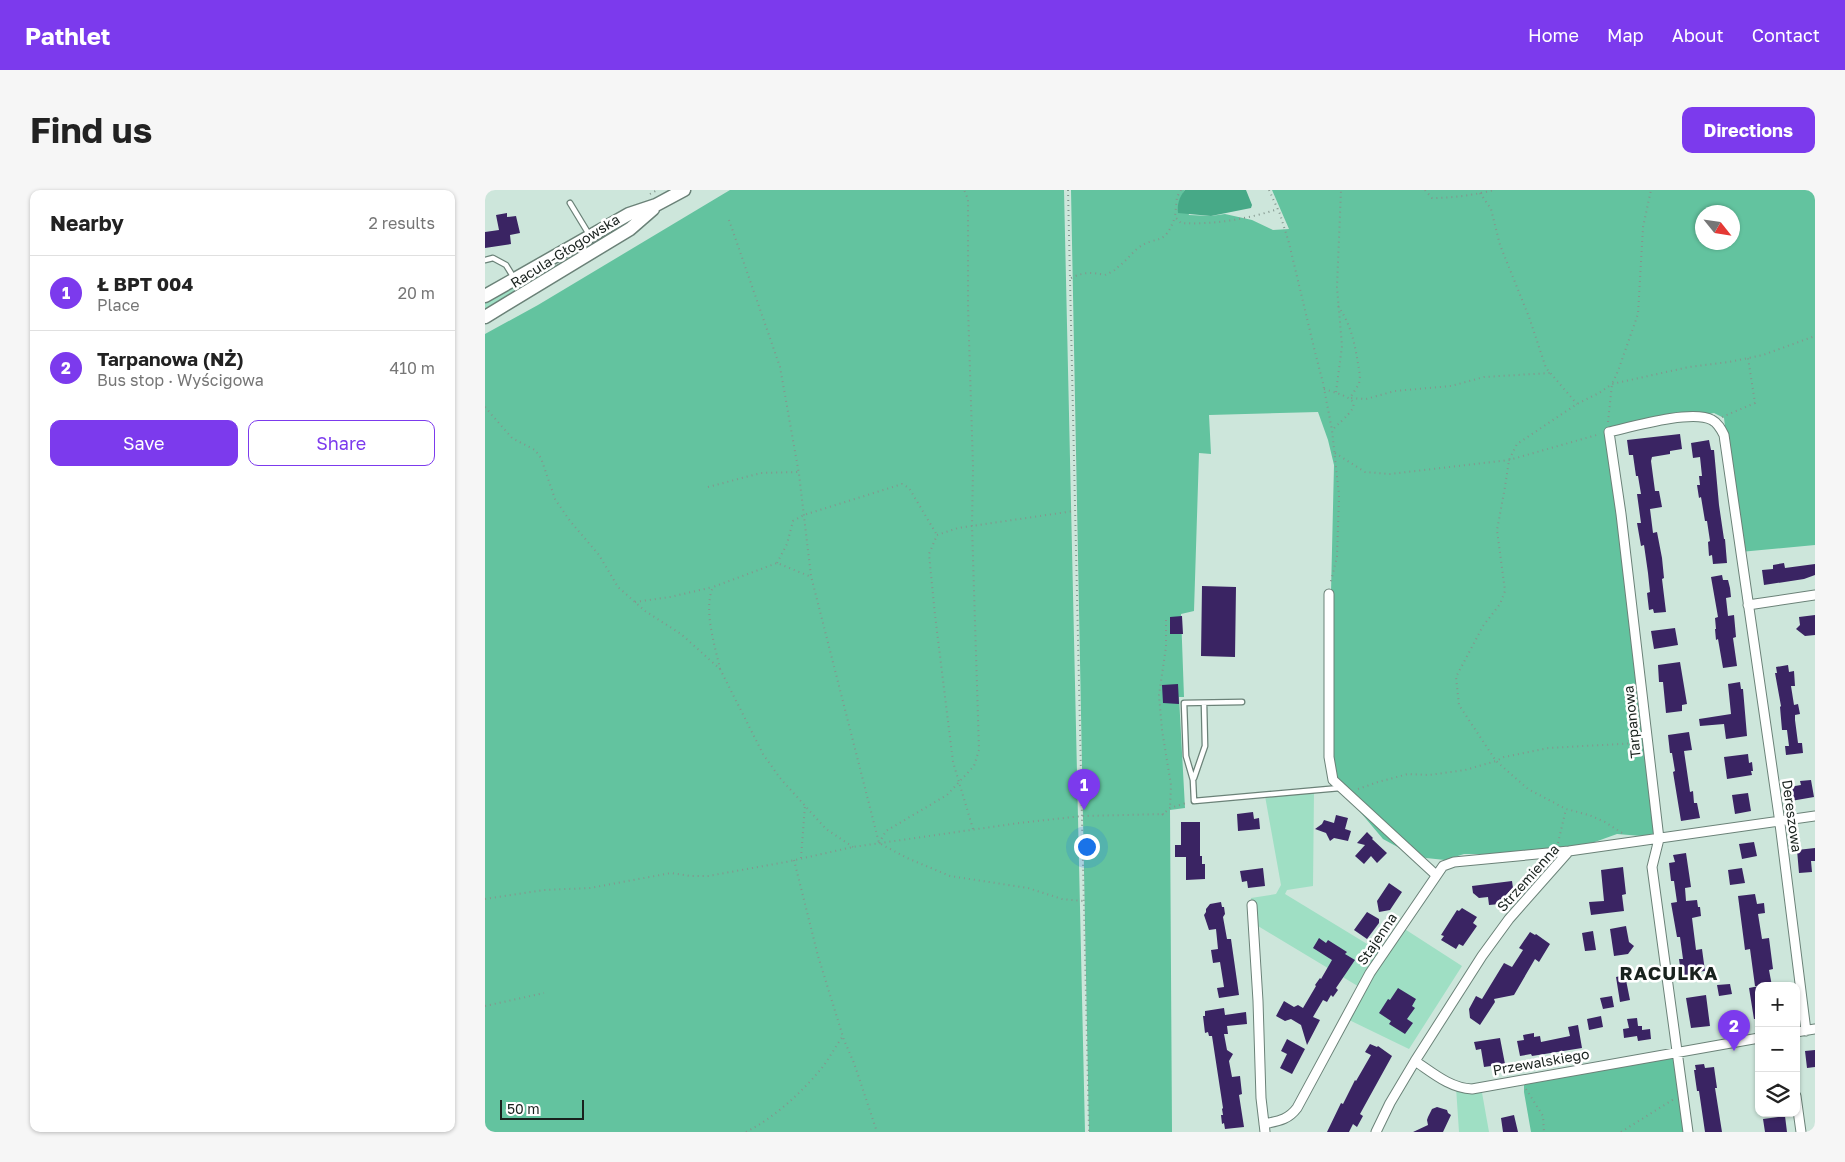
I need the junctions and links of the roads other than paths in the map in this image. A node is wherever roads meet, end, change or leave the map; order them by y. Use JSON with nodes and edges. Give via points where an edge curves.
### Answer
{"nodes":[{"id":1,"x":684,"y":190,"type":"edge"},
{"id":2,"x":570,"y":203,"type":"dead end"},
{"id":3,"x":656,"y":205,"type":"junction"},
{"id":4,"x":590,"y":237,"type":"junction"},
{"id":5,"x":485,"y":260,"type":"edge"},
{"id":6,"x":515,"y":279,"type":"junction"},
{"id":7,"x":485,"y":296,"type":"edge"},
{"id":8,"x":485,"y":317,"type":"edge"},
{"id":9,"x":1724,"y":435,"type":"joint"},
{"id":10,"x":1329,"y":594,"type":"road end"},
{"id":11,"x":1815,"y":595,"type":"edge"},
{"id":12,"x":1748,"y":605,"type":"junction"},
{"id":13,"x":1241,"y":702,"type":"dead end"},
{"id":14,"x":1204,"y":703,"type":"junction"},
{"id":15,"x":1193,"y":780,"type":"junction"},
{"id":16,"x":1344,"y":791,"type":"junction"},
{"id":17,"x":1815,"y":816,"type":"edge"},
{"id":18,"x":1780,"y":821,"type":"junction"},
{"id":19,"x":1659,"y":839,"type":"junction"},
{"id":20,"x":1569,"y":851,"type":"junction"},
{"id":21,"x":1436,"y":875,"type":"junction"},
{"id":22,"x":1252,"y":905,"type":"dead end"},
{"id":23,"x":1806,"y":1031,"type":"edge"},
{"id":24,"x":1755,"y":1039,"type":"edge"},
{"id":25,"x":1677,"y":1052,"type":"junction"},
{"id":26,"x":1415,"y":1061,"type":"junction"},
{"id":27,"x":1799,"y":1117,"type":"edge"},
{"id":28,"x":1264,"y":1128,"type":"edge"},
{"id":29,"x":1376,"y":1132,"type":"edge"},
{"id":30,"x":1688,"y":1132,"type":"edge"},
{"id":31,"x":1801,"y":1132,"type":"edge"}],
"edges":[{"from":1,"to":3,"type":"main road","name":"Racula-Głogowska"},
{"from":2,"to":4,"type":"lane"},
{"from":3,"to":4,"type":"main road","name":"Racula-Głogowska","via":[[629,214]]},
{"from":3,"to":8,"type":"main road","name":"Racula-Głogowska","via":[[630,230]]},
{"from":4,"to":6,"type":"main road","name":"Racula-Głogowska"},
{"from":5,"to":6,"type":"lane","via":[[493,258],[507,265]]},
{"from":6,"to":7,"type":"main road","name":"Racula-Głogowska"},
{"from":9,"to":12,"type":"street","name":"Dereszowa"},
{"from":9,"to":19,"type":"street","name":"Tarpanowa","via":[[1712,420],[1702,417],[1676,418],[1608,432],[1621,514]]},
{"from":10,"to":16,"type":"street","via":[[1329,757],[1333,780]]},
{"from":11,"to":12,"type":"street"},
{"from":12,"to":18,"type":"street","name":"Dereszowa"},
{"from":13,"to":14,"type":"lane"},
{"from":14,"to":15,"type":"lane","via":[[1205,746]]},
{"from":14,"to":15,"type":"lane","via":[[1184,703],[1186,756]]},
{"from":15,"to":16,"type":"lane","via":[[1194,801]]},
{"from":16,"to":21,"type":"street"},
{"from":17,"to":18,"type":"street","name":"Strzemienna"},
{"from":18,"to":19,"type":"street","name":"Strzemienna"},
{"from":18,"to":23,"type":"street","name":"Dereszowa"},
{"from":19,"to":20,"type":"street","name":"Strzemienna"},
{"from":19,"to":25,"type":"street","name":"Tarpanowa","via":[[1652,867]]},
{"from":20,"to":21,"type":"street","name":"Stajenna","via":[[1454,862],[1443,866]]},
{"from":20,"to":26,"type":"street","name":"Strzemienna","via":[[1496,936]]},
{"from":21,"to":28,"type":"street","name":"Stajenna","via":[[1370,973],[1297,1108],[1291,1116]]},
{"from":22,"to":28,"type":"street","name":"Stajenna"},
{"from":24,"to":25,"type":"street","name":"Przewalskiego"},
{"from":25,"to":26,"type":"street","name":"Przewalskiego","via":[[1472,1089],[1453,1085]]},
{"from":25,"to":30,"type":"street","name":"Tarpanowa"},
{"from":26,"to":29,"type":"street","name":"Strzemienna"},
{"from":27,"to":31,"type":"street"}]}
